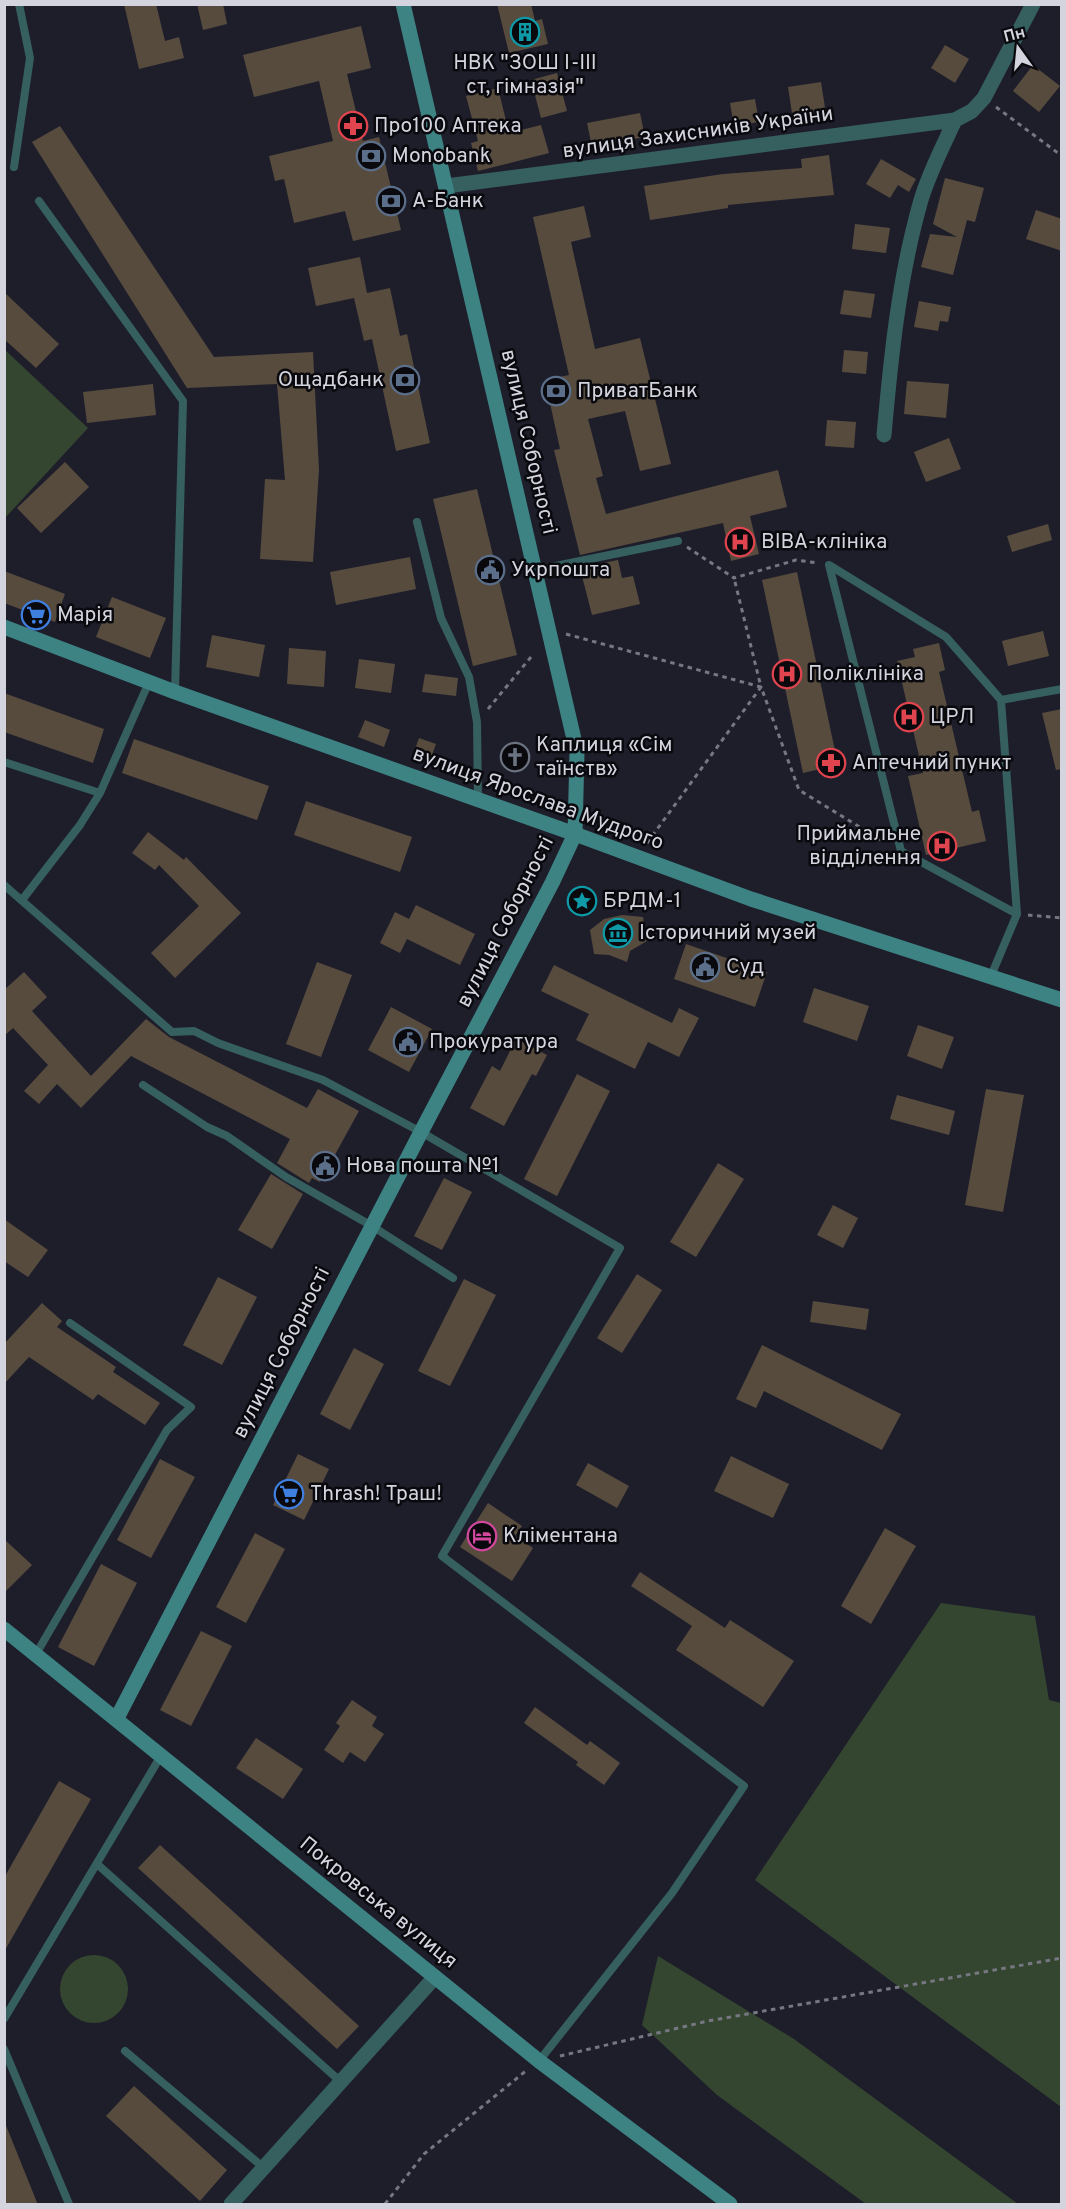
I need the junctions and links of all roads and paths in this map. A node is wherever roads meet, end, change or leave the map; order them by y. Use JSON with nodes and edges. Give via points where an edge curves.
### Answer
{"nodes":[{"id":1,"x":19,"y":4,"type":"edge"},
{"id":2,"x":403,"y":4,"type":"edge"},
{"id":3,"x":1033,"y":4,"type":"edge"},
{"id":4,"x":984,"y":98,"type":"junction"},
{"id":5,"x":955,"y":120,"type":"junction"},
{"id":6,"x":1062,"y":156,"type":"edge"},
{"id":7,"x":14,"y":167,"type":"dead end"},
{"id":8,"x":446,"y":186,"type":"junction"},
{"id":9,"x":39,"y":201,"type":"dead end"},
{"id":10,"x":884,"y":435,"type":"dead end"},
{"id":11,"x":417,"y":522,"type":"dead end"},
{"id":12,"x":678,"y":541,"type":"joint"},
{"id":13,"x":829,"y":565,"type":"junction"},
{"id":14,"x":536,"y":570,"type":"junction"},
{"id":15,"x":734,"y":578,"type":"junction"},
{"id":16,"x":4,"y":627,"type":"edge"},
{"id":17,"x":550,"y":630,"type":"junction"},
{"id":18,"x":531,"y":657,"type":"dead end"},
{"id":19,"x":149,"y":682,"type":"junction"},
{"id":20,"x":761,"y":687,"type":"junction"},
{"id":21,"x":1062,"y":689,"type":"edge"},
{"id":22,"x":176,"y":692,"type":"junction"},
{"id":23,"x":1001,"y":700,"type":"junction"},
{"id":24,"x":477,"y":722,"type":"junction"},
{"id":25,"x":4,"y":762,"type":"edge"},
{"id":26,"x":100,"y":793,"type":"junction"},
{"id":27,"x":478,"y":800,"type":"junction"},
{"id":28,"x":575,"y":834,"type":"junction"},
{"id":29,"x":901,"y":851,"type":"junction"},
{"id":30,"x":637,"y":856,"type":"junction"},
{"id":31,"x":4,"y":885,"type":"edge"},
{"id":32,"x":22,"y":900,"type":"junction"},
{"id":33,"x":1017,"y":914,"type":"junction"},
{"id":34,"x":1062,"y":918,"type":"edge"},
{"id":35,"x":991,"y":976,"type":"junction"},
{"id":36,"x":1062,"y":1000,"type":"edge"},
{"id":37,"x":143,"y":1085,"type":"dead end"},
{"id":38,"x":421,"y":1132,"type":"junction"},
{"id":39,"x":372,"y":1226,"type":"junction"},
{"id":40,"x":453,"y":1278,"type":"dead end"},
{"id":41,"x":70,"y":1323,"type":"dead end"},
{"id":42,"x":4,"y":1629,"type":"edge"},
{"id":43,"x":36,"y":1654,"type":"junction"},
{"id":44,"x":117,"y":1718,"type":"junction"},
{"id":45,"x":162,"y":1754,"type":"junction"},
{"id":46,"x":97,"y":1864,"type":"junction"},
{"id":47,"x":1062,"y":1958,"type":"edge"},
{"id":48,"x":435,"y":1977,"type":"junction"},
{"id":49,"x":4,"y":2019,"type":"edge"},
{"id":50,"x":4,"y":2049,"type":"edge"},
{"id":51,"x":125,"y":2051,"type":"dead end"},
{"id":52,"x":538,"y":2061,"type":"junction"},
{"id":53,"x":341,"y":2082,"type":"junction"},
{"id":54,"x":264,"y":2168,"type":"junction"},
{"id":55,"x":69,"y":2205,"type":"edge"},
{"id":56,"x":231,"y":2205,"type":"edge"},
{"id":57,"x":385,"y":2205,"type":"edge"},
{"id":58,"x":730,"y":2205,"type":"edge"}],
"edges":[{"from":1,"to":7,"type":"lane","via":[[30,58]]},
{"from":2,"to":8,"type":"main road","name":"вулиця Соборності"},
{"from":3,"to":4,"type":"street","name":"вулиця Захисників України"},
{"from":4,"to":5,"type":"street","name":"вулиця Захисників України","via":[[972,111]]},
{"from":4,"to":6,"type":"path"},
{"from":5,"to":8,"type":"street","name":"вулиця Захисників України"},
{"from":5,"to":10,"type":"street","via":[[921,198],[912,237],[892,343]]},
{"from":8,"to":14,"type":"main road","name":"вулиця Соборності"},
{"from":9,"to":22,"type":"lane","via":[[183,401]]},
{"from":11,"to":24,"type":"lane","via":[[441,618],[468,677]]},
{"from":12,"to":14,"type":"lane"},
{"from":12,"to":15,"type":"path"},
{"from":13,"to":15,"type":"path","via":[[796,560]]},
{"from":13,"to":23,"type":"lane","via":[[946,637]]},
{"from":13,"to":29,"type":"lane"},
{"from":14,"to":17,"type":"main road","name":"вулиця Соборності"},
{"from":15,"to":20,"type":"path"},
{"from":16,"to":19,"type":"main road","name":"вулиця Ярослава Мудрого"},
{"from":17,"to":20,"type":"path"},
{"from":17,"to":28,"type":"main road","name":"вулиця Соборності","via":[[577,752]]},
{"from":18,"to":24,"type":"path"},
{"from":19,"to":22,"type":"main road","name":"вулиця Ярослава Мудрого"},
{"from":19,"to":26,"type":"lane"},
{"from":20,"to":29,"type":"path","via":[[799,790]]},
{"from":20,"to":30,"type":"path"},
{"from":21,"to":23,"type":"lane"},
{"from":22,"to":27,"type":"main road","name":"вулиця Ярослава Мудрого"},
{"from":23,"to":33,"type":"lane"},
{"from":24,"to":27,"type":"lane"},
{"from":25,"to":26,"type":"lane"},
{"from":26,"to":32,"type":"lane"},
{"from":27,"to":28,"type":"main road","name":"вулиця Ярослава Мудрого"},
{"from":28,"to":30,"type":"main road","name":"вулиця Ярослава Мудрого"},
{"from":28,"to":38,"type":"main road","name":"вулиця Соборності"},
{"from":29,"to":33,"type":"lane"},
{"from":30,"to":35,"type":"main road","name":"вулиця Ярослава Мудрого","via":[[751,899]]},
{"from":31,"to":32,"type":"lane"},
{"from":32,"to":38,"type":"lane","via":[[172,1032],[194,1031],[323,1080]]},
{"from":33,"to":34,"type":"path"},
{"from":33,"to":35,"type":"lane"},
{"from":35,"to":36,"type":"main road","name":"вулиця Ярослава Мудрого"},
{"from":37,"to":39,"type":"lane","via":[[286,1177]]},
{"from":38,"to":39,"type":"main road","name":"вулиця Соборності"},
{"from":38,"to":52,"type":"lane","via":[[620,1248],[442,1556],[744,1786],[672,1893]]},
{"from":39,"to":40,"type":"lane"},
{"from":39,"to":44,"type":"main road","name":"вулиця Соборності"},
{"from":41,"to":43,"type":"lane","via":[[191,1407],[167,1430]]},
{"from":42,"to":43,"type":"main road","name":"Покровська вулиця"},
{"from":43,"to":44,"type":"main road","name":"Покровська вулиця"},
{"from":44,"to":45,"type":"main road","name":"Покровська вулиця"},
{"from":45,"to":46,"type":"lane"},
{"from":45,"to":48,"type":"main road","name":"Покровська вулиця"},
{"from":46,"to":49,"type":"lane"},
{"from":46,"to":53,"type":"lane"},
{"from":47,"to":52,"type":"path","via":[[708,2021]]},
{"from":48,"to":52,"type":"main road","name":"Покровська вулиця"},
{"from":48,"to":53,"type":"street"},
{"from":50,"to":55,"type":"lane"},
{"from":51,"to":54,"type":"lane"},
{"from":52,"to":57,"type":"path","via":[[424,2154]]},
{"from":52,"to":58,"type":"main road","name":"Покровська вулиця"},
{"from":53,"to":54,"type":"street"},
{"from":54,"to":56,"type":"street"}]}
